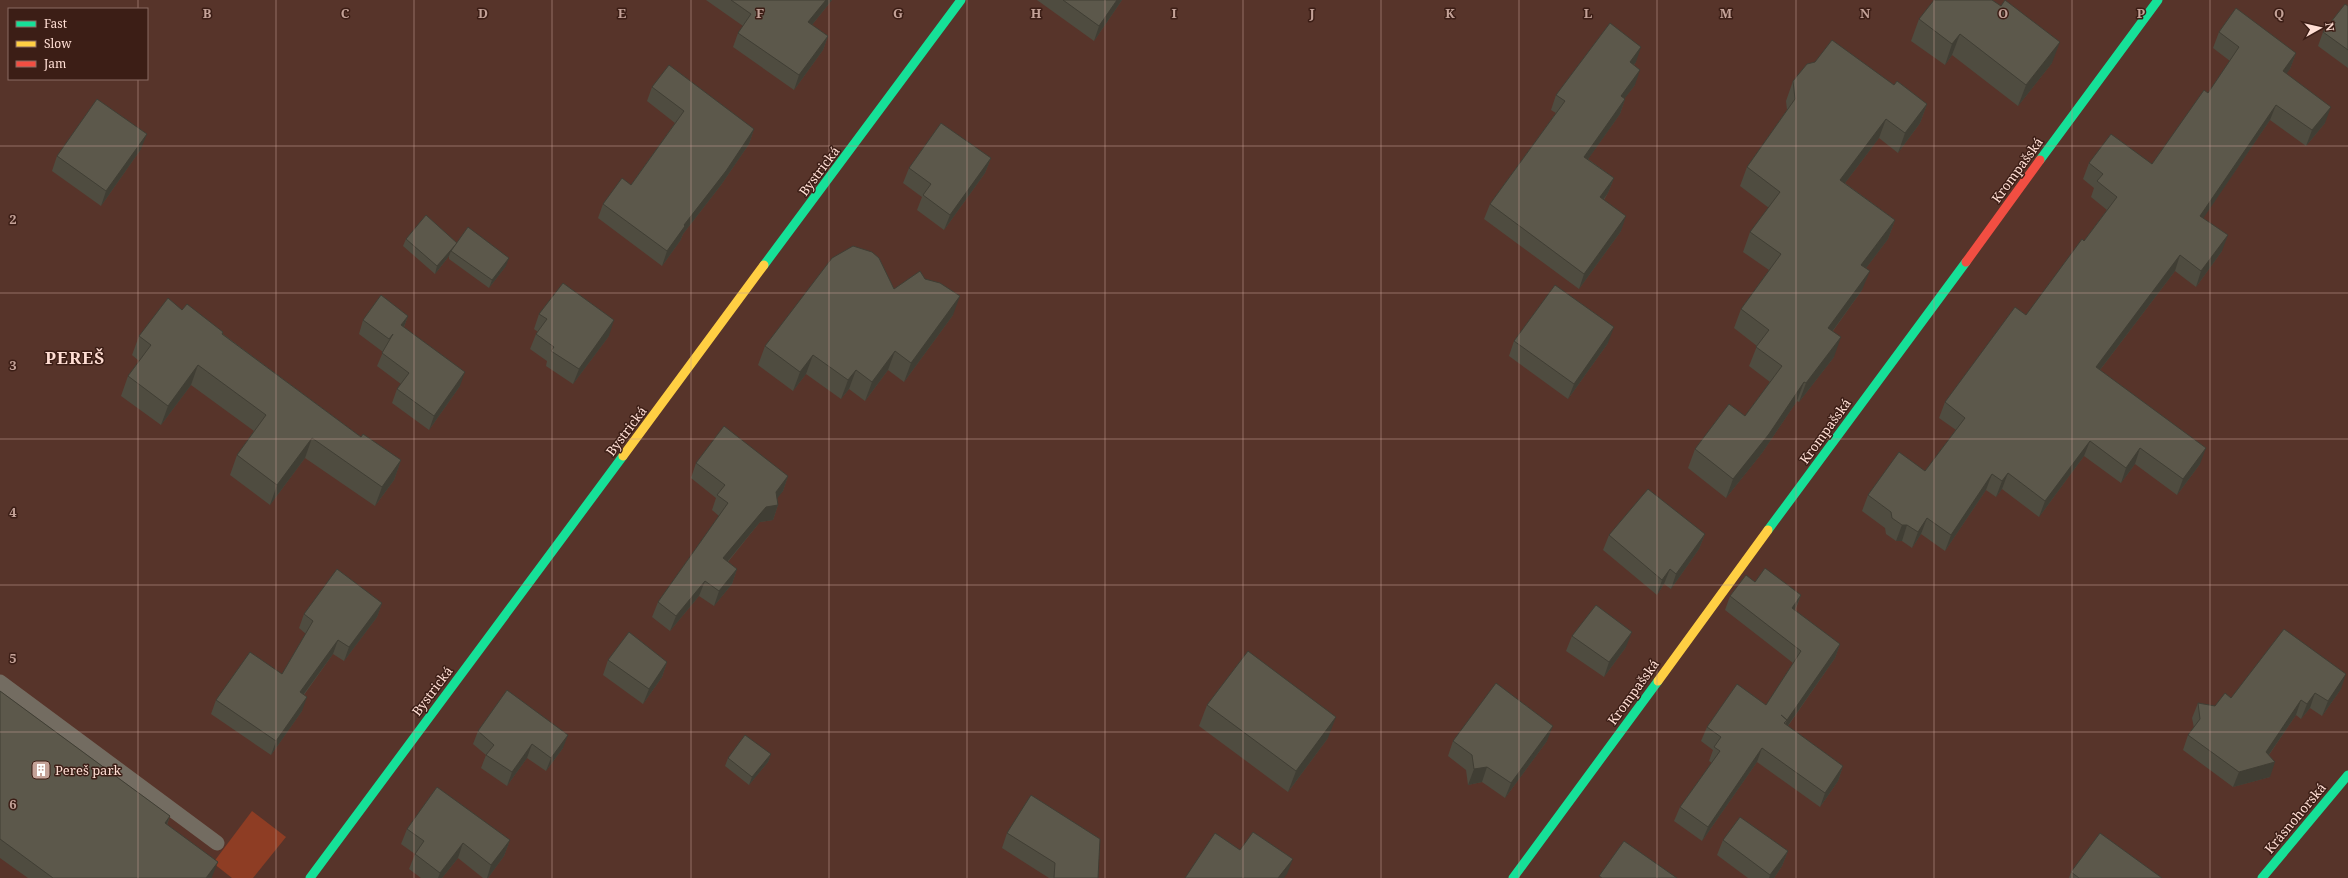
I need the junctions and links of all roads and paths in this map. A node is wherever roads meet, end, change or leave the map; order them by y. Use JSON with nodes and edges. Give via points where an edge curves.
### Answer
{"nodes":[{"id":1,"x":962,"y":0,"type":"edge"},
{"id":2,"x":2158,"y":0,"type":"edge"},
{"id":3,"x":0,"y":682,"type":"edge"},
{"id":4,"x":2348,"y":776,"type":"edge"},
{"id":5,"x":217,"y":843,"type":"dead end"},
{"id":6,"x":310,"y":878,"type":"edge"},
{"id":7,"x":1513,"y":878,"type":"edge"},
{"id":8,"x":2262,"y":878,"type":"edge"}],
"edges":[{"from":1,"to":6,"type":"street","name":"Bystrická"},
{"from":2,"to":7,"type":"street","name":"Krompašská"},
{"from":3,"to":5,"type":"lane"},
{"from":4,"to":8,"type":"street","name":"Krásnohorská"}]}
